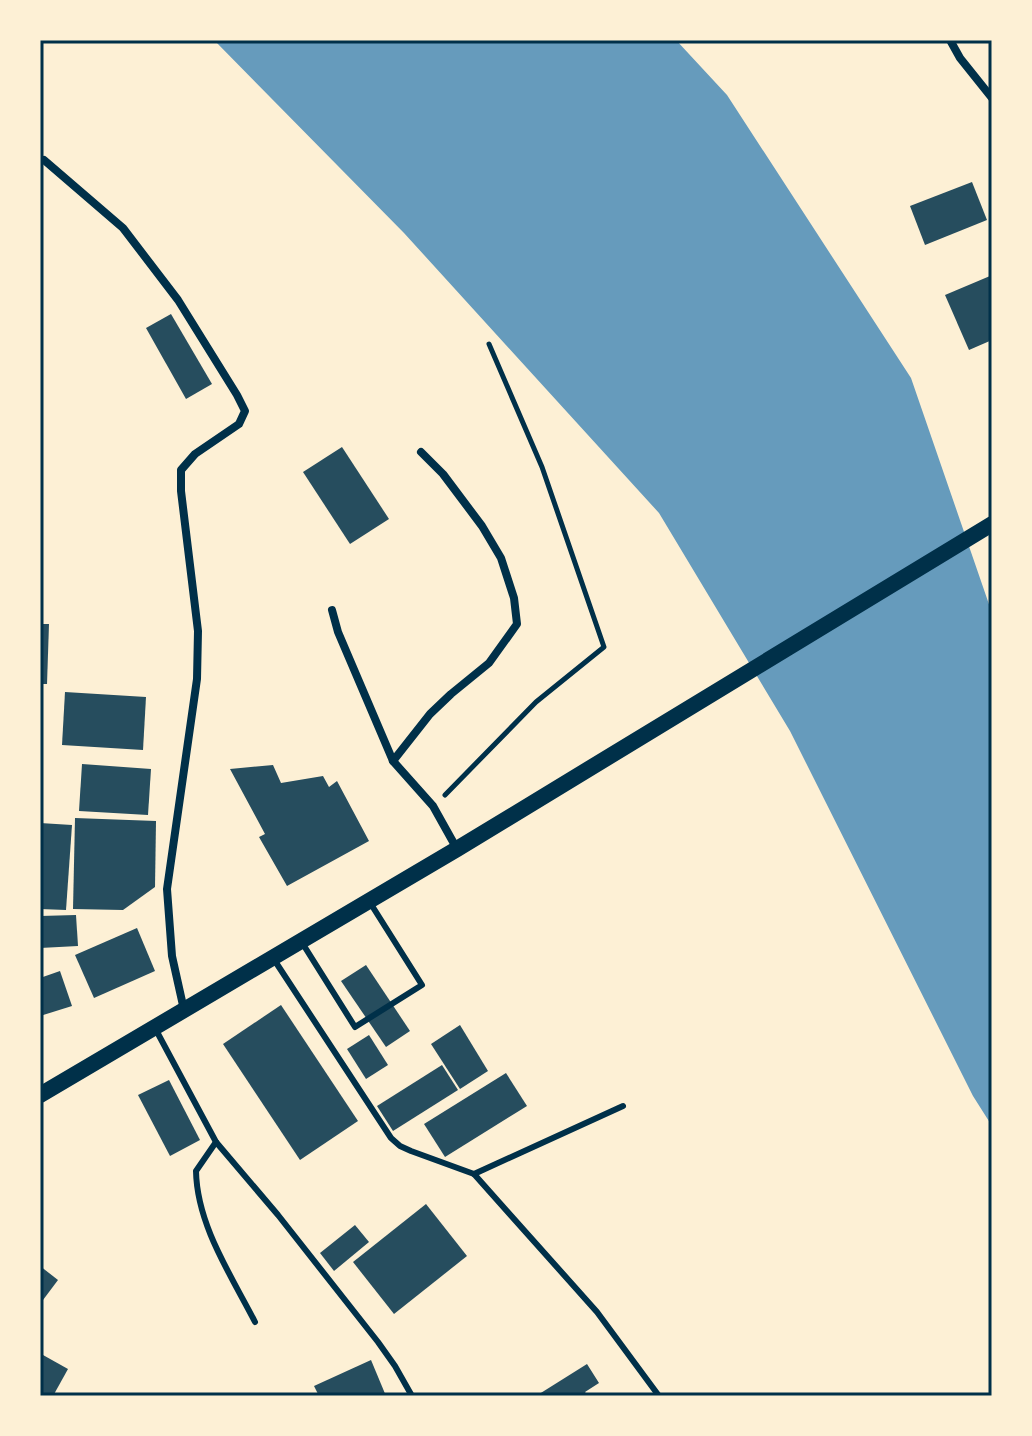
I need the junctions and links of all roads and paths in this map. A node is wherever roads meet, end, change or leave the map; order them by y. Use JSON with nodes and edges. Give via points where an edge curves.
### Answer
{"nodes":[{"id":1,"x":950,"y":40,"type":"edge"},
{"id":2,"x":992,"y":98,"type":"edge"},
{"id":3,"x":44,"y":160,"type":"dead end"},
{"id":4,"x":489,"y":344,"type":"dead end"},
{"id":5,"x":421,"y":452,"type":"dead end"},
{"id":6,"x":992,"y":524,"type":"edge"},
{"id":7,"x":332,"y":610,"type":"dead end"},
{"id":8,"x":393,"y":761,"type":"junction"},
{"id":9,"x":433,"y":806,"type":"junction"},
{"id":10,"x":457,"y":849,"type":"junction"},
{"id":11,"x":369,"y":901,"type":"junction"},
{"id":12,"x":301,"y":941,"type":"junction"},
{"id":13,"x":273,"y":958,"type":"junction"},
{"id":14,"x":184,"y":1010,"type":"junction"},
{"id":15,"x":154,"y":1027,"type":"junction"},
{"id":16,"x":40,"y":1095,"type":"edge"},
{"id":17,"x":623,"y":1106,"type":"dead end"},
{"id":18,"x":216,"y":1142,"type":"junction"},
{"id":19,"x":474,"y":1174,"type":"junction"},
{"id":20,"x":255,"y":1322,"type":"dead end"},
{"id":21,"x":412,"y":1396,"type":"edge"},
{"id":22,"x":659,"y":1396,"type":"edge"}],
"edges":[{"from":1,"to":2,"type":"street"},
{"from":3,"to":14,"type":"street","via":[[123,228],[178,300],[245,411],[239,424],[181,470],[198,631],[197,679],[167,889],[172,956]]},
{"from":4,"to":9,"type":"path","via":[[542,467],[604,647],[536,702]]},
{"from":5,"to":8,"type":"street","via":[[443,474],[501,558],[517,624],[489,663],[430,714]]},
{"from":6,"to":10,"type":"main road"},
{"from":7,"to":8,"type":"street"},
{"from":8,"to":9,"type":"street"},
{"from":9,"to":10,"type":"street"},
{"from":10,"to":11,"type":"main road"},
{"from":11,"to":12,"type":"main road"},
{"from":11,"to":12,"type":"lane","via":[[422,985],[355,1027]]},
{"from":12,"to":13,"type":"main road"},
{"from":13,"to":14,"type":"main road"},
{"from":13,"to":19,"type":"lane","via":[[391,1138]]},
{"from":14,"to":15,"type":"main road"},
{"from":15,"to":16,"type":"main road"},
{"from":15,"to":18,"type":"lane"},
{"from":17,"to":19,"type":"lane"},
{"from":18,"to":20,"type":"lane","via":[[196,1171],[200,1205]]},
{"from":18,"to":21,"type":"lane","via":[[378,1342]]},
{"from":19,"to":22,"type":"lane","via":[[597,1312]]}]}
